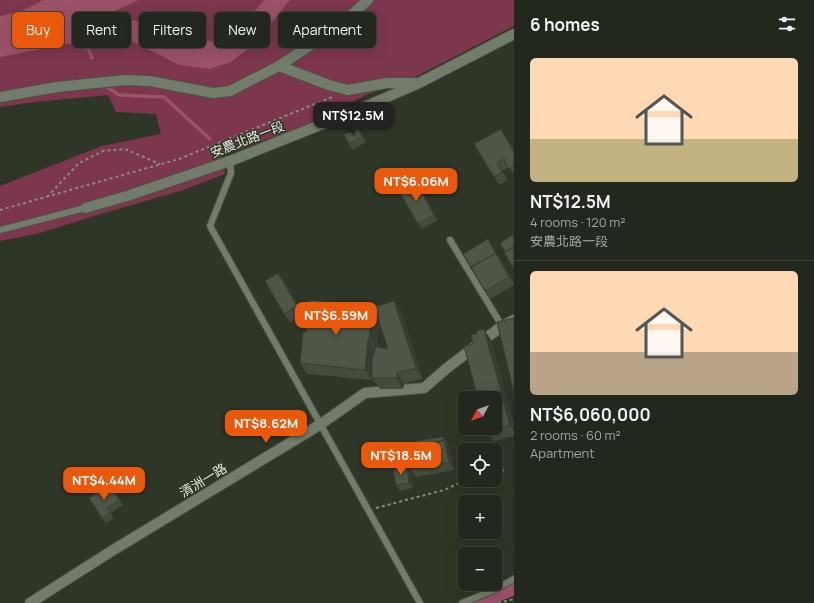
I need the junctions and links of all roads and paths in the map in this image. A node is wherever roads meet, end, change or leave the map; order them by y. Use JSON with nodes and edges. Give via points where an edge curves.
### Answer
{"nodes":[{"id":1,"x":368,"y":0,"type":"edge"},
{"id":2,"x":514,"y":34,"type":"edge"},
{"id":3,"x":279,"y":66,"type":"junction"},
{"id":4,"x":419,"y":83,"type":"junction"},
{"id":5,"x":348,"y":90,"type":"junction"},
{"id":6,"x":0,"y":97,"type":"edge"},
{"id":7,"x":230,"y":161,"type":"junction"},
{"id":8,"x":162,"y":164,"type":"junction"},
{"id":9,"x":46,"y":197,"type":"junction"},
{"id":10,"x":85,"y":208,"type":"joint"},
{"id":11,"x":0,"y":210,"type":"edge"},
{"id":12,"x":0,"y":230,"type":"edge"},
{"id":13,"x":450,"y":240,"type":"dead end"},
{"id":14,"x":514,"y":320,"type":"edge"},
{"id":15,"x":502,"y":326,"type":"junction"},
{"id":16,"x":321,"y":424,"type":"junction"},
{"id":17,"x":505,"y":470,"type":"dead end"},
{"id":18,"x":502,"y":471,"type":"edge"},
{"id":19,"x":458,"y":484,"type":"edge"},
{"id":20,"x":369,"y":510,"type":"junction"},
{"id":21,"x":514,"y":580,"type":"edge"},
{"id":22,"x":514,"y":598,"type":"edge"},
{"id":23,"x":30,"y":603,"type":"edge"},
{"id":24,"x":420,"y":603,"type":"edge"},
{"id":25,"x":462,"y":603,"type":"edge"},
{"id":26,"x":498,"y":603,"type":"edge"}],
"edges":[{"from":1,"to":3,"type":"street","via":[[339,26]]},
{"from":2,"to":4,"type":"street","name":"安農北路一段"},
{"from":3,"to":5,"type":"street"},
{"from":3,"to":6,"type":"street","via":[[230,91],[213,93],[150,81],[125,80],[57,87]]},
{"from":4,"to":5,"type":"street","via":[[387,83]]},
{"from":4,"to":7,"type":"street","name":"安農北路一段"},
{"from":5,"to":8,"type":"path"},
{"from":7,"to":10,"type":"street","name":"安農北路一段"},
{"from":7,"to":16,"type":"lane","via":[[231,173],[210,226]]},
{"from":8,"to":9,"type":"path"},
{"from":8,"to":9,"type":"path","via":[[125,149],[103,151],[79,163]]},
{"from":9,"to":11,"type":"path"},
{"from":10,"to":12,"type":"lane","name":"安農北路一段"},
{"from":13,"to":15,"type":"lane"},
{"from":14,"to":15,"type":"street","name":"清洲一路"},
{"from":15,"to":16,"type":"street","name":"清洲一路","via":[[424,388],[365,393]]},
{"from":16,"to":20,"type":"lane"},
{"from":16,"to":23,"type":"street","name":"清洲一路"},
{"from":17,"to":18,"type":"path"},
{"from":19,"to":20,"type":"path","via":[[444,490]]},
{"from":20,"to":24,"type":"lane"},
{"from":21,"to":25,"type":"lane"},
{"from":22,"to":26,"type":"path"}]}
